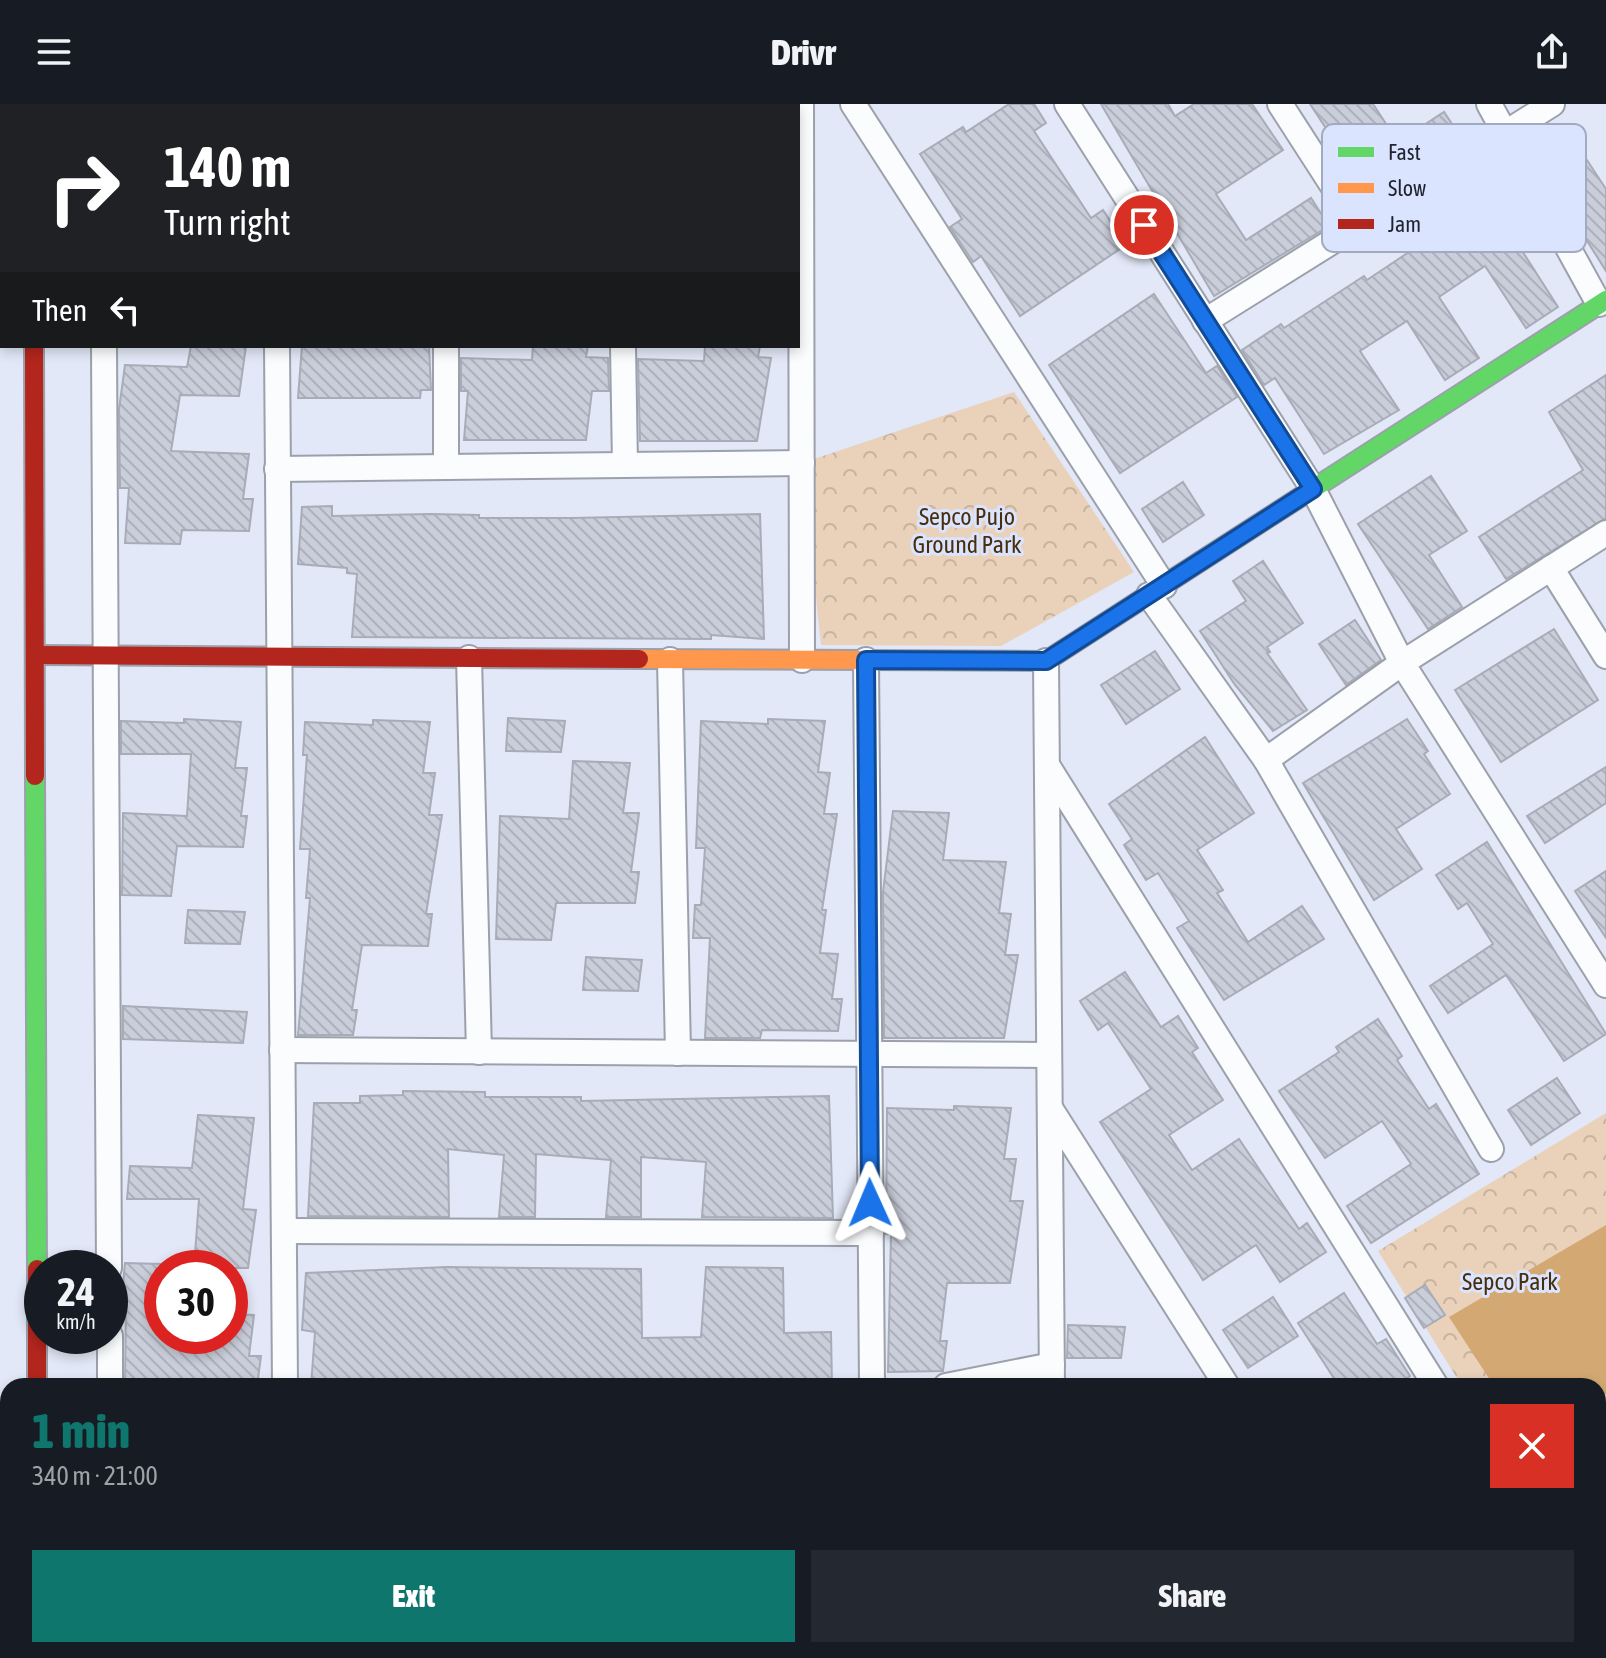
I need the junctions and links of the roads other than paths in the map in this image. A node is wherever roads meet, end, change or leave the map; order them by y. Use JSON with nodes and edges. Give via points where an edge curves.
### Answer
{"nodes":[{"id":1,"x":801,"y":104,"type":"edge"},
{"id":2,"x":853,"y":104,"type":"edge"},
{"id":3,"x":1067,"y":104,"type":"edge"},
{"id":4,"x":1280,"y":104,"type":"edge"},
{"id":5,"x":1489,"y":104,"type":"edge"},
{"id":6,"x":1552,"y":104,"type":"edge"},
{"id":7,"x":1502,"y":124,"type":"edge"},
{"id":8,"x":1520,"y":124,"type":"edge"},
{"id":9,"x":1322,"y":169,"type":"edge"},
{"id":10,"x":1322,"y":248,"type":"edge"},
{"id":11,"x":1575,"y":252,"type":"edge"},
{"id":12,"x":1603,"y":302,"type":"edge"},
{"id":13,"x":1205,"y":321,"type":"junction"},
{"id":14,"x":34,"y":348,"type":"edge"},
{"id":15,"x":52,"y":348,"type":"edge"},
{"id":16,"x":104,"y":348,"type":"edge"},
{"id":17,"x":277,"y":348,"type":"edge"},
{"id":18,"x":446,"y":348,"type":"edge"},
{"id":19,"x":623,"y":348,"type":"edge"},
{"id":20,"x":802,"y":463,"type":"junction"},
{"id":21,"x":625,"y":465,"type":"junction"},
{"id":22,"x":446,"y":467,"type":"junction"},
{"id":23,"x":277,"y":469,"type":"junction"},
{"id":24,"x":1313,"y":489,"type":"junction"},
{"id":25,"x":1606,"y":533,"type":"edge"},
{"id":26,"x":1551,"y":568,"type":"junction"},
{"id":27,"x":1156,"y":590,"type":"junction"},
{"id":28,"x":45,"y":656,"type":"junction"},
{"id":29,"x":1606,"y":656,"type":"edge"},
{"id":30,"x":106,"y":657,"type":"junction"},
{"id":31,"x":278,"y":658,"type":"junction"},
{"id":32,"x":469,"y":658,"type":"junction"},
{"id":33,"x":670,"y":660,"type":"junction"},
{"id":34,"x":802,"y":660,"type":"junction"},
{"id":35,"x":866,"y":660,"type":"junction"},
{"id":36,"x":1046,"y":661,"type":"junction"},
{"id":37,"x":1402,"y":663,"type":"junction"},
{"id":38,"x":1266,"y":760,"type":"junction"},
{"id":39,"x":1047,"y":765,"type":"junction"},
{"id":40,"x":55,"y":923,"type":"dead end"},
{"id":41,"x":1606,"y":985,"type":"edge"},
{"id":42,"x":282,"y":1050,"type":"junction"},
{"id":43,"x":479,"y":1052,"type":"junction"},
{"id":44,"x":678,"y":1053,"type":"junction"},
{"id":45,"x":869,"y":1054,"type":"junction"},
{"id":46,"x":1049,"y":1055,"type":"junction"},
{"id":47,"x":55,"y":1064,"type":"dead end"},
{"id":48,"x":1050,"y":1107,"type":"junction"},
{"id":49,"x":1491,"y":1149,"type":"dead end"},
{"id":50,"x":284,"y":1231,"type":"junction"},
{"id":51,"x":871,"y":1233,"type":"junction"},
{"id":52,"x":56,"y":1250,"type":"edge"},
{"id":53,"x":109,"y":1250,"type":"edge"},
{"id":54,"x":110,"y":1354,"type":"edge"},
{"id":55,"x":1052,"y":1375,"type":"edge"},
{"id":56,"x":37,"y":1378,"type":"edge"},
{"id":57,"x":110,"y":1378,"type":"edge"},
{"id":58,"x":285,"y":1378,"type":"edge"},
{"id":59,"x":872,"y":1378,"type":"edge"},
{"id":60,"x":1023,"y":1378,"type":"edge"},
{"id":61,"x":1222,"y":1378,"type":"edge"},
{"id":62,"x":1431,"y":1378,"type":"edge"}],
"edges":[{"from":1,"to":20,"type":"street"},
{"from":2,"to":27,"type":"street"},
{"from":3,"to":13,"type":"street"},
{"from":4,"to":9,"type":"street"},
{"from":5,"to":7,"type":"street"},
{"from":6,"to":8,"type":"street"},
{"from":10,"to":13,"type":"street"},
{"from":11,"to":12,"type":"street"},
{"from":12,"to":24,"type":"street"},
{"from":13,"to":24,"type":"street"},
{"from":14,"to":28,"type":"street"},
{"from":15,"to":28,"type":"street"},
{"from":16,"to":30,"type":"street"},
{"from":17,"to":23,"type":"street"},
{"from":18,"to":22,"type":"street"},
{"from":19,"to":21,"type":"street"},
{"from":20,"to":21,"type":"street"},
{"from":20,"to":34,"type":"street"},
{"from":21,"to":22,"type":"street"},
{"from":22,"to":23,"type":"street"},
{"from":23,"to":31,"type":"street"},
{"from":24,"to":27,"type":"street"},
{"from":24,"to":37,"type":"street"},
{"from":25,"to":26,"type":"street"},
{"from":26,"to":29,"type":"street"},
{"from":26,"to":37,"type":"street"},
{"from":27,"to":36,"type":"street"},
{"from":27,"to":38,"type":"street"},
{"from":28,"to":30,"type":"street"},
{"from":28,"to":40,"type":"street","via":[[54,774]]},
{"from":28,"to":56,"type":"street"},
{"from":30,"to":31,"type":"street"},
{"from":30,"to":53,"type":"street"},
{"from":31,"to":32,"type":"street"},
{"from":31,"to":42,"type":"street"},
{"from":32,"to":33,"type":"street"},
{"from":32,"to":43,"type":"street"},
{"from":33,"to":34,"type":"street"},
{"from":33,"to":44,"type":"street"},
{"from":34,"to":35,"type":"street"},
{"from":35,"to":36,"type":"street"},
{"from":35,"to":45,"type":"street"},
{"from":36,"to":39,"type":"street"},
{"from":37,"to":38,"type":"street"},
{"from":37,"to":41,"type":"street"},
{"from":38,"to":49,"type":"street"},
{"from":39,"to":46,"type":"street"},
{"from":39,"to":62,"type":"street"},
{"from":42,"to":43,"type":"street"},
{"from":42,"to":50,"type":"street"},
{"from":43,"to":44,"type":"street"},
{"from":44,"to":45,"type":"street"},
{"from":45,"to":46,"type":"street"},
{"from":45,"to":51,"type":"street"},
{"from":46,"to":48,"type":"street"},
{"from":47,"to":52,"type":"street"},
{"from":48,"to":55,"type":"street"},
{"from":48,"to":61,"type":"street"},
{"from":50,"to":51,"type":"street"},
{"from":50,"to":58,"type":"street"},
{"from":51,"to":59,"type":"street"},
{"from":54,"to":57,"type":"street"},
{"from":55,"to":60,"type":"street"}]}
